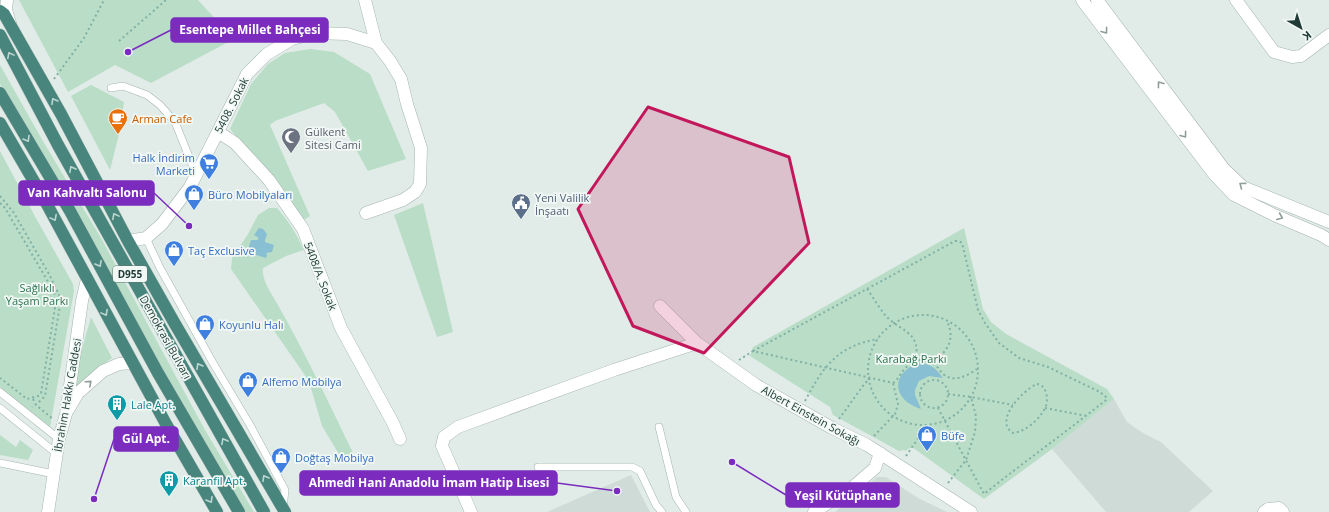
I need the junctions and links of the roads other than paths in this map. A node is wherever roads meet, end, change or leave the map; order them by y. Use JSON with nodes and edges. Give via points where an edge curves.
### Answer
{"nodes":[{"id":1,"x":7,"y":0,"type":"edge"},
{"id":2,"x":365,"y":0,"type":"edge"},
{"id":3,"x":1082,"y":0,"type":"edge"},
{"id":4,"x":1097,"y":0,"type":"edge"},
{"id":5,"x":1236,"y":0,"type":"edge"},
{"id":6,"x":0,"y":11,"type":"edge"},
{"id":7,"x":10,"y":26,"type":"junction"},
{"id":8,"x":0,"y":35,"type":"edge"},
{"id":9,"x":1329,"y":35,"type":"edge"},
{"id":10,"x":376,"y":44,"type":"junction"},
{"id":11,"x":111,"y":88,"type":"dead end"},
{"id":12,"x":0,"y":93,"type":"edge"},
{"id":13,"x":0,"y":123,"type":"edge"},
{"id":14,"x":218,"y":132,"type":"junction"},
{"id":15,"x":196,"y":174,"type":"junction"},
{"id":16,"x":366,"y":213,"type":"dead end"},
{"id":17,"x":1329,"y":222,"type":"edge"},
{"id":18,"x":146,"y":238,"type":"junction"},
{"id":19,"x":1329,"y":240,"type":"edge"},
{"id":20,"x":128,"y":241,"type":"junction"},
{"id":21,"x":87,"y":279,"type":"junction"},
{"id":22,"x":660,"y":306,"type":"dead end"},
{"id":23,"x":697,"y":343,"type":"junction"},
{"id":24,"x":132,"y":362,"type":"junction"},
{"id":25,"x":0,"y":392,"type":"edge"},
{"id":26,"x":0,"y":408,"type":"edge"},
{"id":27,"x":64,"y":420,"type":"junction"},
{"id":28,"x":659,"y":427,"type":"dead end"},
{"id":29,"x":59,"y":439,"type":"junction"},
{"id":30,"x":400,"y":439,"type":"dead end"},
{"id":31,"x":880,"y":453,"type":"junction"},
{"id":32,"x":57,"y":454,"type":"junction"},
{"id":33,"x":0,"y":463,"type":"edge"},
{"id":34,"x":538,"y":467,"type":"dead end"},
{"id":35,"x":54,"y":474,"type":"junction"},
{"id":36,"x":854,"y":487,"type":"junction"},
{"id":37,"x":286,"y":511,"type":"edge"},
{"id":38,"x":48,"y":512,"type":"edge"},
{"id":39,"x":217,"y":512,"type":"edge"},
{"id":40,"x":239,"y":512,"type":"edge"},
{"id":41,"x":264,"y":512,"type":"edge"},
{"id":42,"x":471,"y":512,"type":"edge"},
{"id":43,"x":662,"y":512,"type":"edge"},
{"id":44,"x":686,"y":512,"type":"edge"},
{"id":45,"x":814,"y":512,"type":"edge"},
{"id":46,"x":823,"y":512,"type":"edge"},
{"id":47,"x":971,"y":512,"type":"edge"},
{"id":48,"x":1264,"y":512,"type":"edge"},
{"id":49,"x":1283,"y":512,"type":"edge"}],
"edges":[{"from":1,"to":7,"type":"street","via":[[6,10]]},
{"from":2,"to":10,"type":"street"},
{"from":3,"to":19,"type":"street","one_way":true,"via":[[1214,174],[1234,195]]},
{"from":17,"to":4,"type":"street","one_way":true,"via":[[1243,187],[1224,169]]},
{"from":5,"to":9,"type":"street","via":[[1274,52],[1292,57],[1301,56]]},
{"from":6,"to":7,"type":"highway"},
{"from":20,"to":7,"type":"highway","one_way":true,"via":[[62,114]]},
{"from":41,"to":8,"type":"highway","name":"Demokrasi Bulvarı","number":"D955","one_way":true,"via":[[62,152]]},
{"from":10,"to":14,"type":"street","name":"5408. Sokak","via":[[347,34],[314,33],[292,39],[267,54],[247,74]]},
{"from":10,"to":16,"type":"street","via":[[401,79],[421,148],[420,184],[415,192],[403,200]]},
{"from":11,"to":15,"type":"lane","via":[[123,86],[147,95],[160,105],[175,122]]},
{"from":12,"to":40,"type":"highway","number":"D955","one_way":true,"via":[[70,211],[158,373]]},
{"from":13,"to":21,"type":"highway","one_way":true},
{"from":14,"to":15,"type":"street","name":"5408. Sokak"},
{"from":14,"to":30,"type":"street","name":"5408/A. Sokak","via":[[235,142],[268,180],[303,229],[341,328]]},
{"from":15,"to":18,"type":"street","name":"5408. Sokak","via":[[190,187],[162,224]]},
{"from":18,"to":20,"type":"street"},
{"from":18,"to":37,"type":"lane","via":[[160,268],[285,490]]},
{"from":37,"to":20,"type":"highway","one_way":true},
{"from":21,"to":24,"type":"highway","one_way":true},
{"from":21,"to":27,"type":"street","name":"İbrahim Hakkı Caddesi"},
{"from":22,"to":23,"type":"street","name":"Albert Einstein Sokağı"},
{"from":23,"to":31,"type":"street","name":"Albert Einstein Sokağı","via":[[756,385]]},
{"from":23,"to":42,"type":"street","via":[[458,426],[444,438],[442,446]]},
{"from":27,"to":24,"type":"street","one_way":true,"via":[[78,393],[104,371],[119,364]]},
{"from":24,"to":39,"type":"highway","one_way":true},
{"from":25,"to":29,"type":"lane"},
{"from":26,"to":32,"type":"lane"},
{"from":27,"to":29,"type":"street","name":"İbrahim Hakkı Caddesi"},
{"from":28,"to":44,"type":"lane","via":[[676,497]]},
{"from":29,"to":32,"type":"street","name":"İbrahim Hakkı Caddesi"},
{"from":31,"to":36,"type":"street","via":[[875,468]]},
{"from":31,"to":47,"type":"street","name":"Albert Einstein Sokağı"},
{"from":32,"to":35,"type":"street","name":"İbrahim Hakkı Caddesi"},
{"from":33,"to":35,"type":"lane"},
{"from":34,"to":43,"type":"lane","via":[[632,467],[640,471]]},
{"from":35,"to":38,"type":"street","name":"İbrahim Hakkı Caddesi"},
{"from":36,"to":45,"type":"street"},
{"from":36,"to":46,"type":"lane"},
{"from":48,"to":49,"type":"street","via":[[1279,508]]}]}
